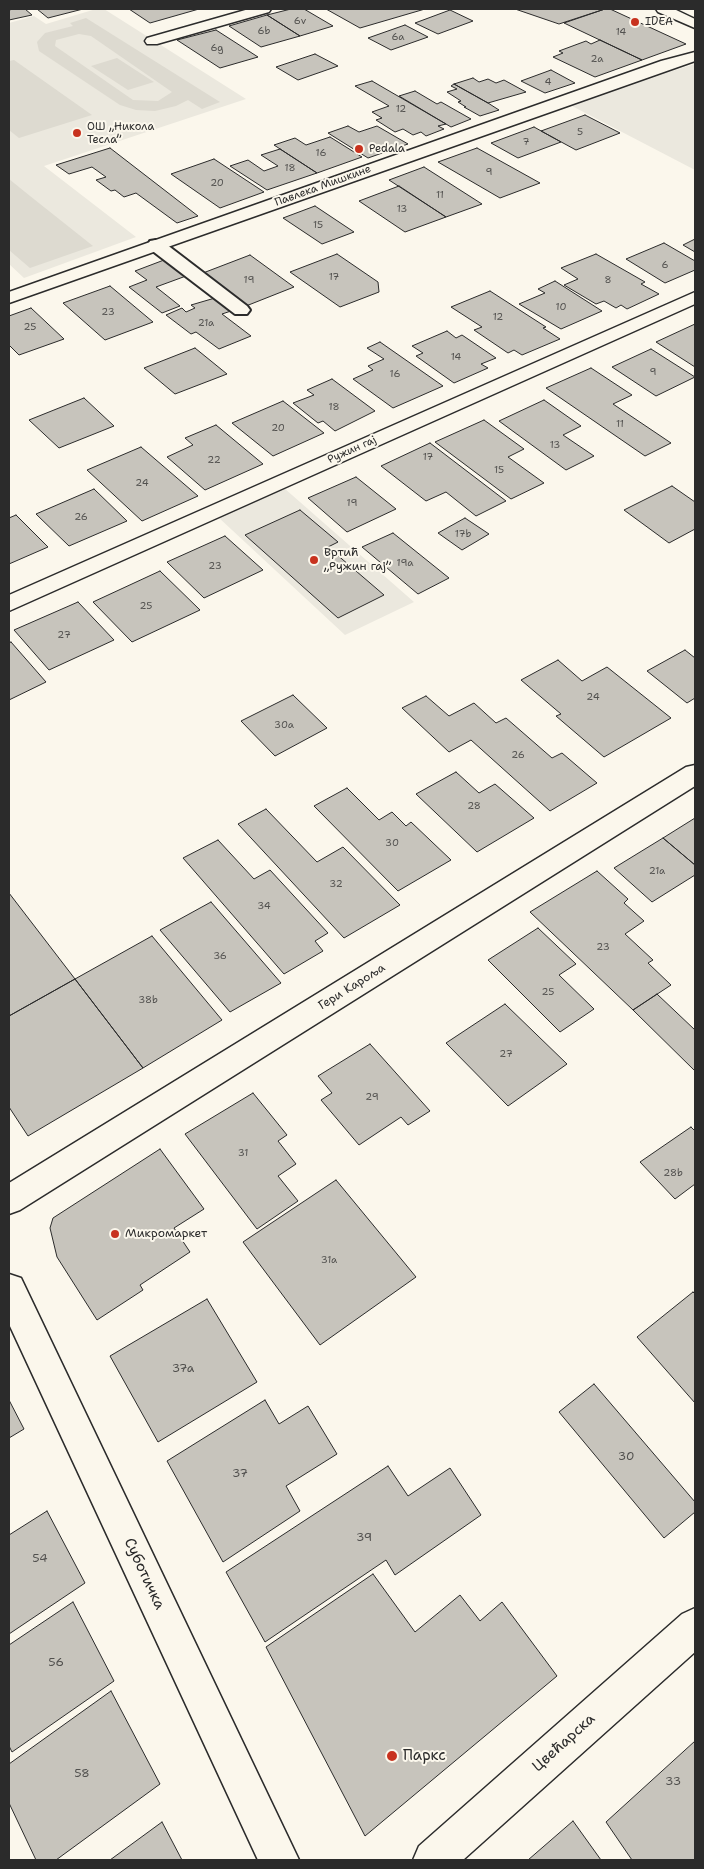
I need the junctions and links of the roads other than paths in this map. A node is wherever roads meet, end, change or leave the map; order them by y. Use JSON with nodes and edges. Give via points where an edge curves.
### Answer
{"nodes":[{"id":1,"x":264,"y":9,"type":"edge"},
{"id":2,"x":663,"y":9,"type":"edge"},
{"id":3,"x":695,"y":24,"type":"edge"},
{"id":4,"x":152,"y":41,"type":"dead end"},
{"id":5,"x":695,"y":56,"type":"edge"},
{"id":6,"x":156,"y":245,"type":"junction"},
{"id":7,"x":695,"y":297,"type":"edge"},
{"id":8,"x":9,"y":298,"type":"edge"},
{"id":9,"x":241,"y":310,"type":"dead end"},
{"id":10,"x":9,"y":604,"type":"edge"},
{"id":11,"x":695,"y":774,"type":"edge"},
{"id":12,"x":9,"y":1200,"type":"edge"},
{"id":13,"x":9,"y":1289,"type":"edge"},
{"id":14,"x":695,"y":1627,"type":"edge"},
{"id":15,"x":279,"y":1860,"type":"edge"},
{"id":16,"x":433,"y":1860,"type":"edge"}],
"edges":[{"from":1,"to":4,"type":"street"},
{"from":2,"to":3,"type":"street"},
{"from":5,"to":6,"type":"street","name":"Павлека Мишкине"},
{"from":6,"to":8,"type":"street","name":"Павлека Мишкине"},
{"from":6,"to":9,"type":"lane"},
{"from":7,"to":10,"type":"street","name":"Ружин гај"},
{"from":11,"to":12,"type":"street","name":"Гери Кароља"},
{"from":13,"to":15,"type":"street","name":"Суботичка"},
{"from":14,"to":16,"type":"street","name":"Цвећарска"}]}
